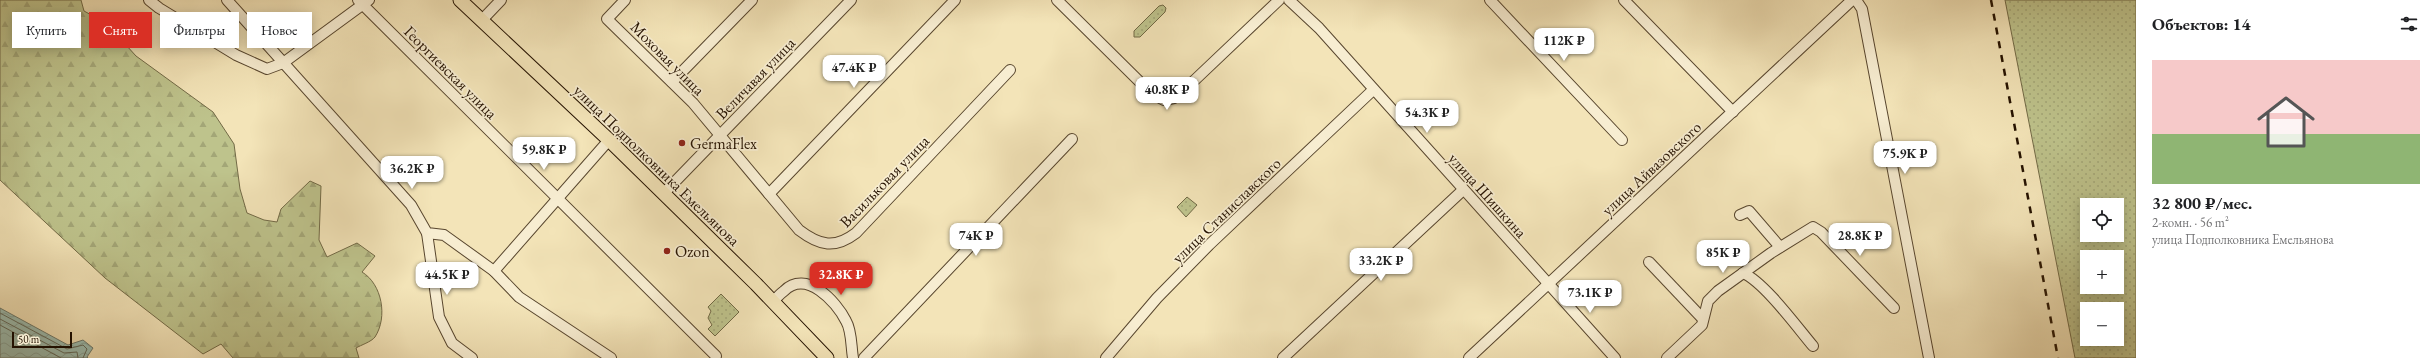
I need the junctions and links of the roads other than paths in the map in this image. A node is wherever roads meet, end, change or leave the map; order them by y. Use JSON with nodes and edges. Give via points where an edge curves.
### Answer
{"nodes":[{"id":1,"x":149,"y":0,"type":"edge"},
{"id":2,"x":227,"y":0,"type":"edge"},
{"id":3,"x":460,"y":0,"type":"edge"},
{"id":4,"x":500,"y":0,"type":"edge"},
{"id":5,"x":625,"y":0,"type":"edge"},
{"id":6,"x":752,"y":0,"type":"edge"},
{"id":7,"x":851,"y":0,"type":"edge"},
{"id":8,"x":955,"y":0,"type":"edge"},
{"id":9,"x":1057,"y":0,"type":"edge"},
{"id":10,"x":1280,"y":0,"type":"edge"},
{"id":11,"x":1289,"y":0,"type":"edge"},
{"id":12,"x":1490,"y":0,"type":"edge"},
{"id":13,"x":1624,"y":0,"type":"edge"},
{"id":14,"x":1852,"y":0,"type":"edge"},
{"id":15,"x":1856,"y":0,"type":"edge"},
{"id":16,"x":363,"y":1,"type":"edge"},
{"id":17,"x":481,"y":21,"type":"junction"},
{"id":18,"x":283,"y":63,"type":"junction"},
{"id":19,"x":1010,"y":70,"type":"dead end"},
{"id":20,"x":672,"y":82,"type":"junction"},
{"id":21,"x":1374,"y":90,"type":"junction"},
{"id":22,"x":1733,"y":112,"type":"junction"},
{"id":23,"x":721,"y":134,"type":"junction"},
{"id":24,"x":1072,"y":139,"type":"dead end"},
{"id":25,"x":610,"y":140,"type":"junction"},
{"id":26,"x":1622,"y":140,"type":"dead end"},
{"id":27,"x":1463,"y":190,"type":"junction"},
{"id":28,"x":664,"y":194,"type":"junction"},
{"id":29,"x":769,"y":194,"type":"junction"},
{"id":30,"x":557,"y":199,"type":"junction"},
{"id":31,"x":1740,"y":215,"type":"dead end"},
{"id":32,"x":427,"y":234,"type":"junction"},
{"id":33,"x":1780,"y":247,"type":"junction"},
{"id":34,"x":1648,"y":262,"type":"dead end"},
{"id":35,"x":494,"y":271,"type":"junction"},
{"id":36,"x":1743,"y":273,"type":"junction"},
{"id":37,"x":1549,"y":284,"type":"junction"},
{"id":38,"x":774,"y":302,"type":"junction"},
{"id":39,"x":1894,"y":308,"type":"dead end"},
{"id":40,"x":1703,"y":319,"type":"junction"},
{"id":41,"x":1813,"y":346,"type":"dead end"},
{"id":42,"x":716,"y":356,"type":"dead end"},
{"id":43,"x":472,"y":358,"type":"edge"},
{"id":44,"x":611,"y":358,"type":"edge"},
{"id":45,"x":827,"y":358,"type":"edge"},
{"id":46,"x":853,"y":358,"type":"edge"},
{"id":47,"x":864,"y":358,"type":"edge"},
{"id":48,"x":1106,"y":358,"type":"edge"},
{"id":49,"x":1283,"y":358,"type":"edge"},
{"id":50,"x":1470,"y":358,"type":"edge"},
{"id":51,"x":1615,"y":358,"type":"edge"},
{"id":52,"x":1667,"y":358,"type":"edge"},
{"id":53,"x":1929,"y":358,"type":"edge"}],
"edges":[{"from":1,"to":18,"type":"street","via":[[248,61],[267,69]]},
{"from":2,"to":18,"type":"street"},
{"from":3,"to":17,"type":"main road","name":"улица Подполковника Емельянова"},
{"from":4,"to":17,"type":"street"},
{"from":5,"to":20,"type":"street","name":"Моховая улица","via":[[607,18]]},
{"from":6,"to":20,"type":"street"},
{"from":7,"to":23,"type":"street","name":"Величавая улица"},
{"from":8,"to":29,"type":"street"},
{"from":9,"to":10,"type":"street","via":[[1155,97],[1164,100],[1180,94]]},
{"from":11,"to":21,"type":"street","name":"улица Шишкина","via":[[1319,28]]},
{"from":12,"to":26,"type":"street"},
{"from":13,"to":22,"type":"street"},
{"from":14,"to":22,"type":"street","name":"улица Айвазовского"},
{"from":15,"to":53,"type":"street","via":[[1862,9]]},
{"from":16,"to":18,"type":"street"},
{"from":16,"to":30,"type":"street","name":"Георгиевская улица"},
{"from":17,"to":25,"type":"main road","name":"улица Подполковника Емельянова"},
{"from":18,"to":32,"type":"street","via":[[410,205]]},
{"from":19,"to":29,"type":"street","name":"Васильковая улица","via":[[845,242],[828,244],[813,241],[799,230]]},
{"from":20,"to":23,"type":"street","name":"Моховая улица"},
{"from":21,"to":27,"type":"street","name":"улица Шишкина"},
{"from":21,"to":48,"type":"street","name":"улица Станиславского","via":[[1209,245],[1157,298]]},
{"from":22,"to":37,"type":"street","name":"улица Айвазовского"},
{"from":23,"to":28,"type":"street","name":"Величавая улица"},
{"from":23,"to":29,"type":"street","name":"Моховая улица"},
{"from":24,"to":47,"type":"street"},
{"from":25,"to":28,"type":"main road","name":"улица Подполковника Емельянова"},
{"from":25,"to":30,"type":"street"},
{"from":27,"to":37,"type":"street","name":"улица Шишкина"},
{"from":27,"to":49,"type":"street"},
{"from":28,"to":38,"type":"main road","name":"улица Подполковника Емельянова"},
{"from":30,"to":35,"type":"street"},
{"from":30,"to":42,"type":"street","name":"Георгиевская улица"},
{"from":31,"to":33,"type":"street","via":[[1749,211]]},
{"from":32,"to":35,"type":"street","via":[[444,235]]},
{"from":32,"to":43,"type":"street","via":[[439,317],[452,343]]},
{"from":33,"to":36,"type":"street"},
{"from":33,"to":39,"type":"street","via":[[1813,227],[1821,232]]},
{"from":34,"to":40,"type":"street"},
{"from":35,"to":44,"type":"street","via":[[519,297]]},
{"from":36,"to":40,"type":"street","via":[[1708,301]]},
{"from":36,"to":41,"type":"street","via":[[1762,288]]},
{"from":37,"to":50,"type":"street","name":"улица Айвазовского"},
{"from":37,"to":51,"type":"street","name":"улица Шишкина"},
{"from":38,"to":45,"type":"main road","name":"улица Подполковника Емельянова"},
{"from":38,"to":46,"type":"street","via":[[788,287],[800,283],[811,284],[840,310],[848,323]]},
{"from":40,"to":52,"type":"street","via":[[1702,325]]}]}
